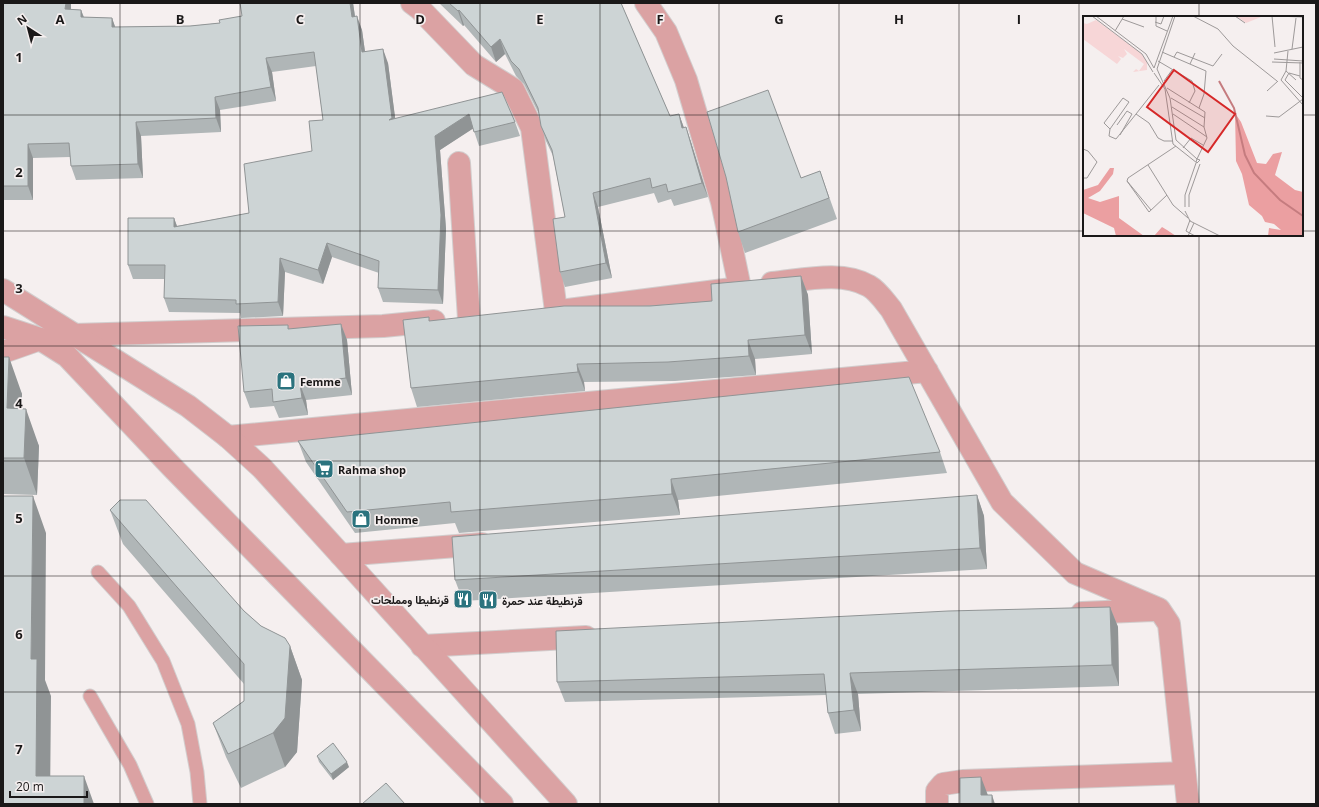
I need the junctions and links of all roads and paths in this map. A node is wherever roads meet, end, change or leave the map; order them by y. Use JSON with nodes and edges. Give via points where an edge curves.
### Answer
{"nodes":[{"id":1,"x":412,"y":3,"type":"edge"},
{"id":2,"x":646,"y":3,"type":"edge"},
{"id":3,"x":459,"y":163,"type":"dead end"},
{"id":4,"x":740,"y":288,"type":"junction"},
{"id":5,"x":3,"y":290,"type":"edge"},
{"id":6,"x":493,"y":317,"type":"edge"},
{"id":7,"x":469,"y":318,"type":"junction"},
{"id":8,"x":3,"y":327,"type":"edge"},
{"id":9,"x":73,"y":335,"type":"junction"},
{"id":10,"x":40,"y":339,"type":"junction"},
{"id":11,"x":3,"y":352,"type":"edge"},
{"id":12,"x":927,"y":371,"type":"junction"},
{"id":13,"x":228,"y":437,"type":"junction"},
{"id":14,"x":1002,"y":502,"type":"junction"},
{"id":15,"x":978,"y":504,"type":"edge"},
{"id":16,"x":501,"y":542,"type":"edge"},
{"id":17,"x":342,"y":555,"type":"junction"},
{"id":18,"x":98,"y":572,"type":"dead end"},
{"id":19,"x":1158,"y":610,"type":"junction"},
{"id":20,"x":1064,"y":614,"type":"edge"},
{"id":21,"x":604,"y":637,"type":"edge"},
{"id":22,"x":422,"y":646,"type":"junction"},
{"id":23,"x":90,"y":696,"type":"dead end"},
{"id":24,"x":1184,"y":773,"type":"junction"},
{"id":25,"x":147,"y":804,"type":"edge"},
{"id":26,"x":200,"y":804,"type":"edge"},
{"id":27,"x":502,"y":804,"type":"edge"},
{"id":28,"x":566,"y":804,"type":"edge"},
{"id":29,"x":937,"y":804,"type":"edge"},
{"id":30,"x":1188,"y":804,"type":"edge"}],
"edges":[{"from":1,"to":4,"type":"street","via":[[474,65],[513,89],[532,128],[548,312]]},
{"from":2,"to":4,"type":"street","via":[[666,32],[686,80],[722,202]]},
{"from":3,"to":7,"type":"street"},
{"from":4,"to":12,"type":"street","via":[[810,279],[850,278],[871,287],[891,309]]},
{"from":5,"to":9,"type":"street"},
{"from":6,"to":7,"type":"street"},
{"from":7,"to":9,"type":"street","via":[[383,326]]},
{"from":8,"to":10,"type":"street"},
{"from":9,"to":13,"type":"street","via":[[188,406]]},
{"from":10,"to":11,"type":"street"},
{"from":10,"to":27,"type":"street","via":[[67,356],[170,466]]},
{"from":12,"to":13,"type":"street"},
{"from":12,"to":14,"type":"street"},
{"from":13,"to":17,"type":"street","via":[[262,468]]},
{"from":14,"to":15,"type":"street"},
{"from":14,"to":19,"type":"street","via":[[1075,573]]},
{"from":16,"to":17,"type":"street"},
{"from":17,"to":22,"type":"street"},
{"from":18,"to":26,"type":"lane","via":[[129,606],[163,661],[188,724]]},
{"from":19,"to":20,"type":"street"},
{"from":19,"to":24,"type":"street","via":[[1168,624]]},
{"from":21,"to":22,"type":"street"},
{"from":22,"to":28,"type":"street"},
{"from":23,"to":25,"type":"lane","via":[[130,765]]},
{"from":24,"to":29,"type":"street","via":[[963,781],[943,784],[937,791]]},
{"from":24,"to":30,"type":"street"}]}
